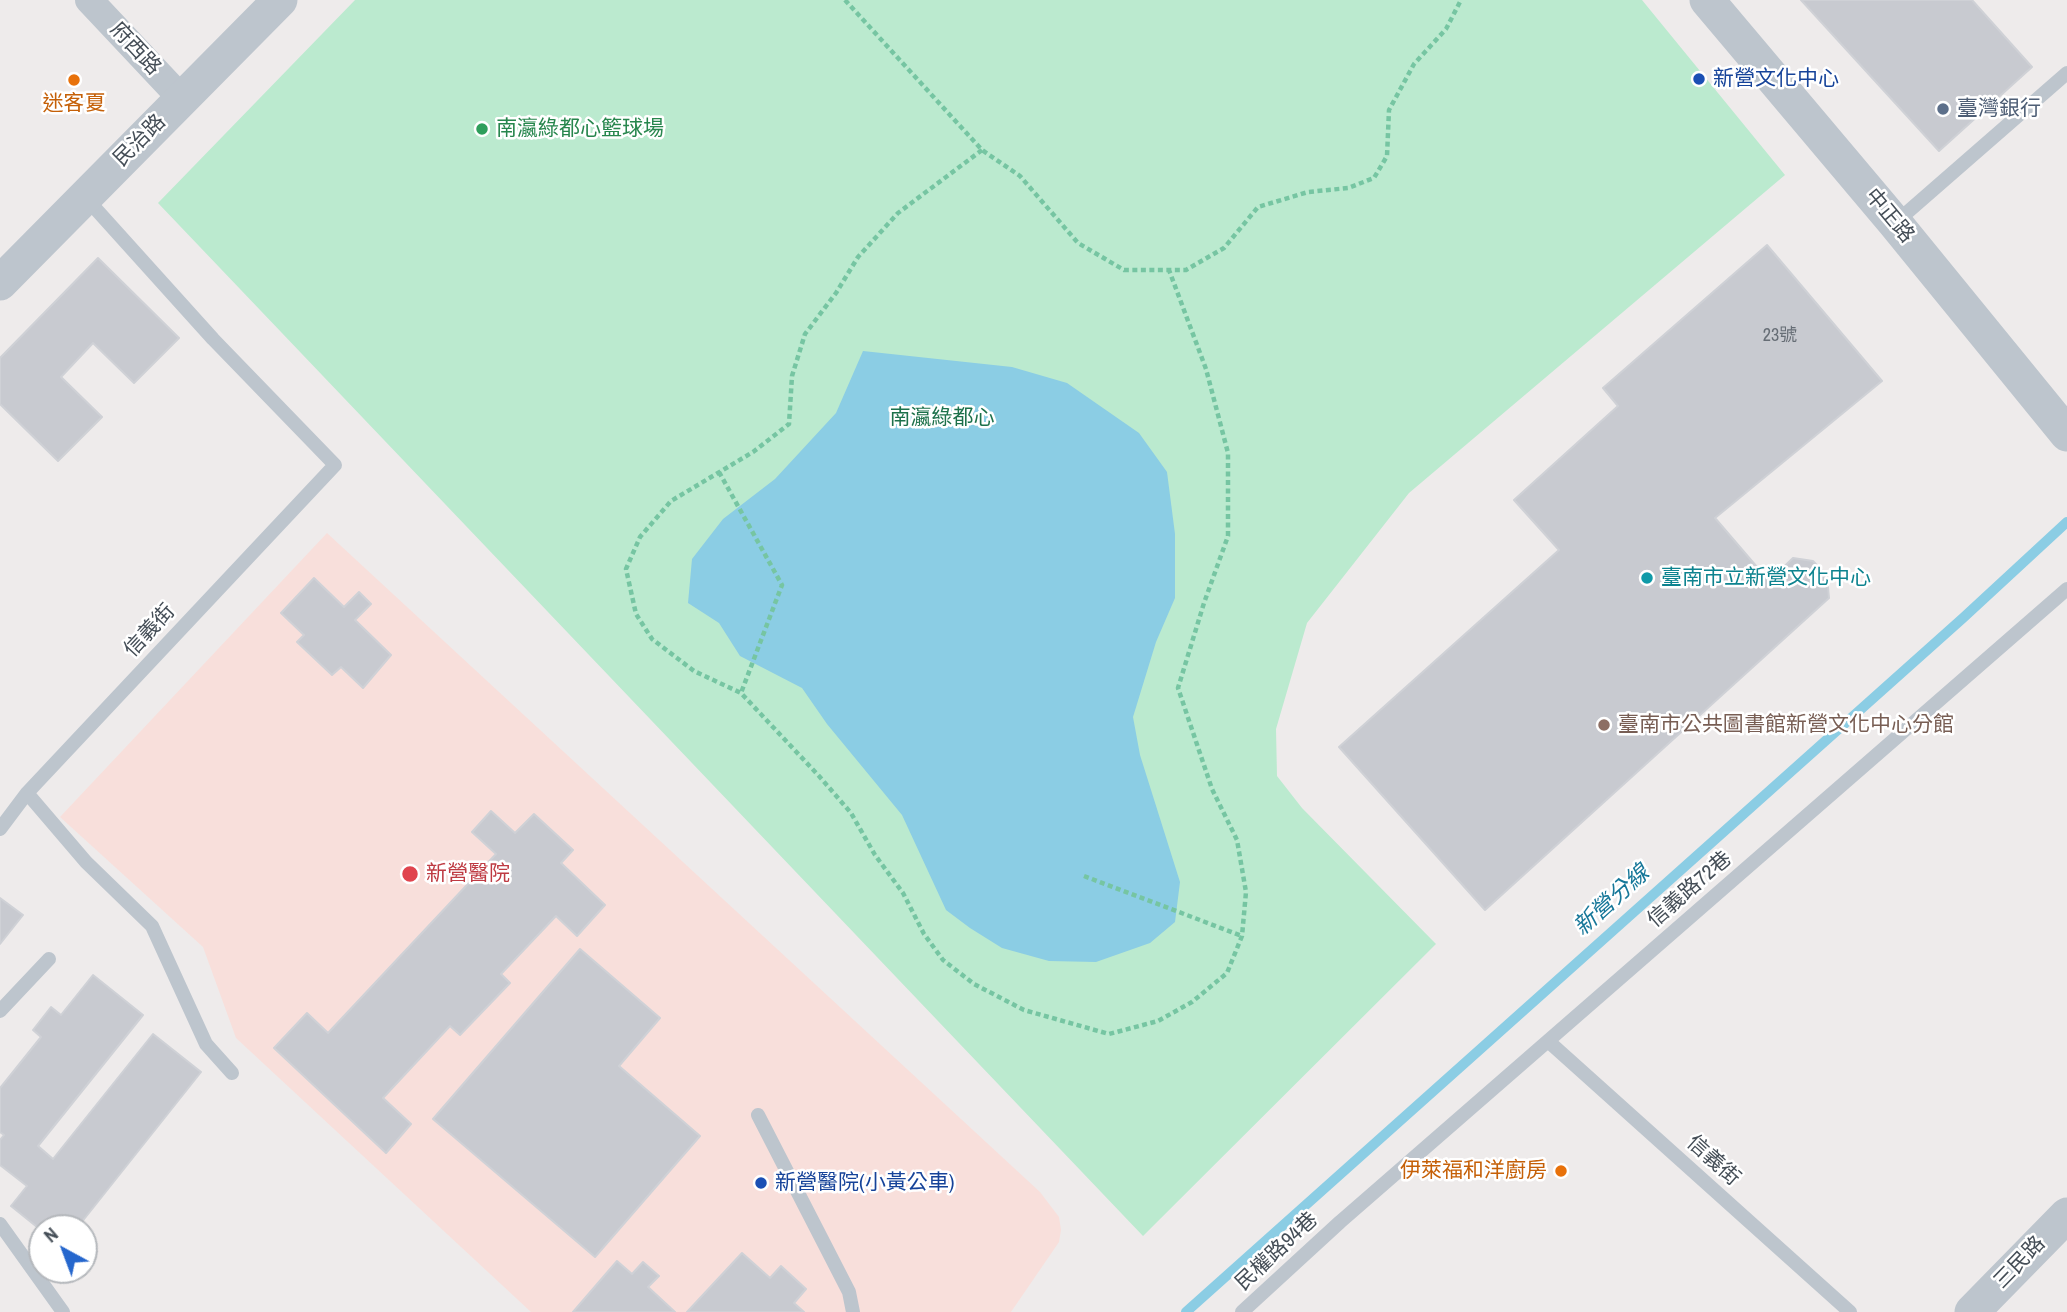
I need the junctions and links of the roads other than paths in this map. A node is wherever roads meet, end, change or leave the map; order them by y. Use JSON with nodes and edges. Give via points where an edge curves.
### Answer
{"nodes":[{"id":1,"x":89,"y":0,"type":"edge"},
{"id":2,"x":280,"y":0,"type":"edge"},
{"id":3,"x":1707,"y":0,"type":"edge"},
{"id":4,"x":2067,"y":74,"type":"edge"},
{"id":5,"x":181,"y":99,"type":"junction"},
{"id":6,"x":85,"y":197,"type":"junction"},
{"id":7,"x":1895,"y":223,"type":"junction"},
{"id":8,"x":0,"y":282,"type":"edge"},
{"id":9,"x":2066,"y":430,"type":"edge"},
{"id":10,"x":2067,"y":589,"type":"edge"},
{"id":11,"x":27,"y":793,"type":"junction"},
{"id":12,"x":0,"y":829,"type":"edge"},
{"id":13,"x":49,"y":960,"type":"dead end"},
{"id":14,"x":0,"y":1011,"type":"edge"},
{"id":15,"x":1548,"y":1041,"type":"junction"},
{"id":16,"x":232,"y":1073,"type":"dead end"},
{"id":17,"x":758,"y":1115,"type":"dead end"},
{"id":18,"x":2067,"y":1215,"type":"edge"},
{"id":19,"x":1340,"y":1222,"type":"joint"},
{"id":20,"x":0,"y":1224,"type":"edge"},
{"id":21,"x":1249,"y":1310,"type":"edge"},
{"id":22,"x":63,"y":1312,"type":"edge"},
{"id":23,"x":853,"y":1312,"type":"edge"},
{"id":24,"x":1850,"y":1312,"type":"edge"},
{"id":25,"x":1972,"y":1312,"type":"edge"}],
"edges":[{"from":1,"to":5,"type":"street","name":"府西路"},
{"from":2,"to":5,"type":"street","name":"民治路"},
{"from":3,"to":7,"type":"street","name":"中正路"},
{"from":4,"to":7,"type":"lane"},
{"from":5,"to":6,"type":"street","name":"民治路"},
{"from":6,"to":8,"type":"street","name":"民治路"},
{"from":6,"to":11,"type":"lane","name":"信義街","via":[[335,465]]},
{"from":7,"to":9,"type":"street","name":"中正路"},
{"from":10,"to":15,"type":"lane","name":"信義路72巷"},
{"from":11,"to":12,"type":"lane","name":"信義街"},
{"from":11,"to":16,"type":"lane","via":[[86,862],[152,926],[206,1044]]},
{"from":13,"to":14,"type":"lane"},
{"from":15,"to":19,"type":"lane","name":"信義路72巷"},
{"from":15,"to":24,"type":"lane","name":"信義街"},
{"from":17,"to":23,"type":"lane","via":[[849,1292]]},
{"from":18,"to":25,"type":"street","name":"三民路"},
{"from":19,"to":21,"type":"lane","name":"民權路94巷"},
{"from":20,"to":22,"type":"lane"}]}
